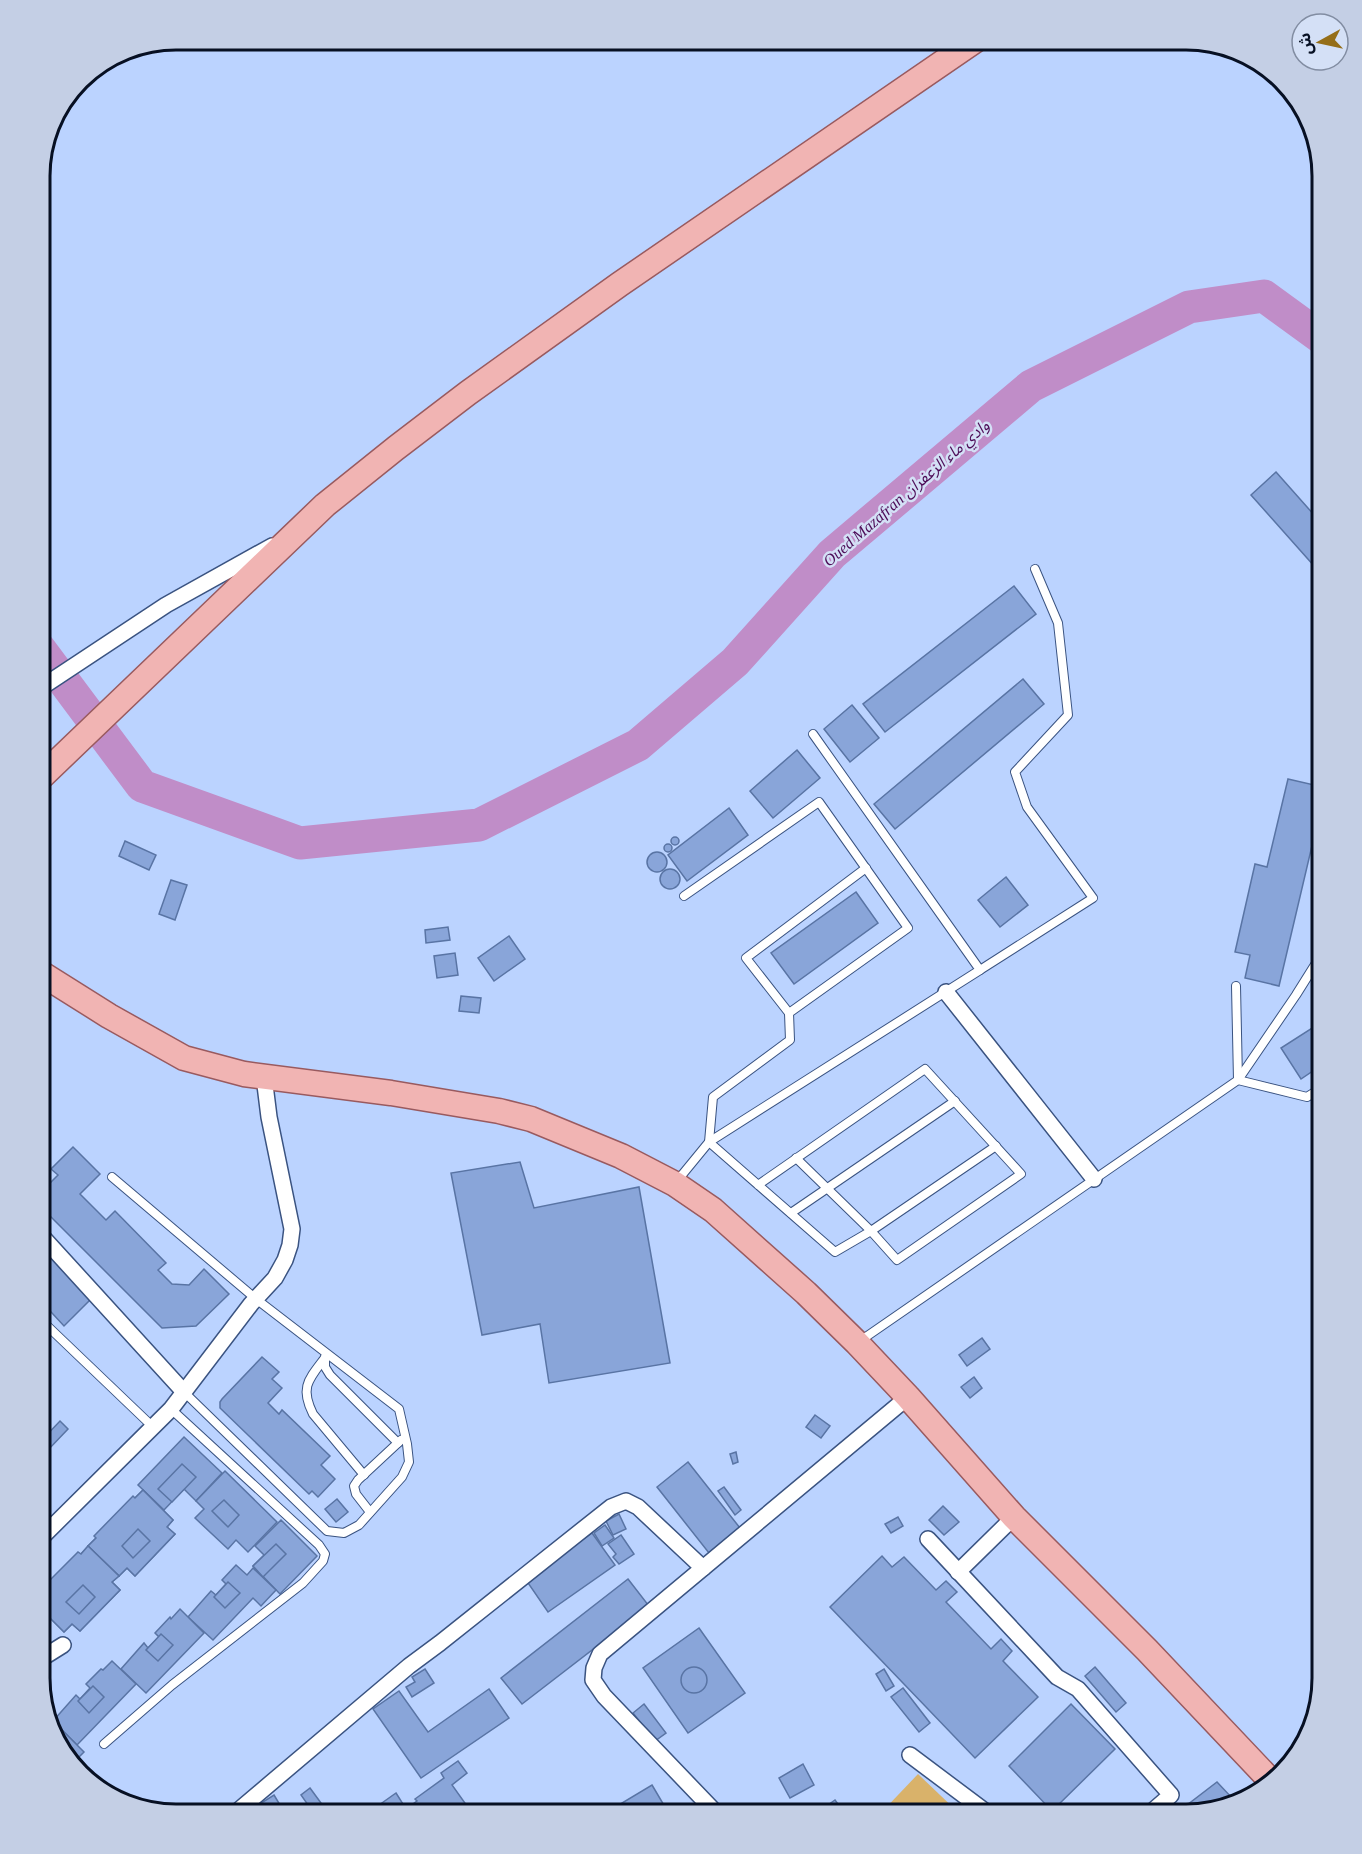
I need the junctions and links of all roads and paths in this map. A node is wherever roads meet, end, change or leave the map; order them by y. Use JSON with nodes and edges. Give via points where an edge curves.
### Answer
{"nodes":[{"id":1,"x":961,"y":50,"type":"edge"},
{"id":2,"x":297,"y":531,"type":"junction"},
{"id":3,"x":1035,"y":569,"type":"dead end"},
{"id":4,"x":50,"y":682,"type":"edge"},
{"id":5,"x":813,"y":734,"type":"dead end"},
{"id":6,"x":50,"y":769,"type":"edge"},
{"id":7,"x":866,"y":868,"type":"junction"},
{"id":8,"x":684,"y":896,"type":"dead end"},
{"id":9,"x":980,"y":970,"type":"junction"},
{"id":10,"x":1312,"y":970,"type":"edge"},
{"id":11,"x":50,"y":979,"type":"edge"},
{"id":12,"x":1236,"y":986,"type":"dead end"},
{"id":13,"x":946,"y":992,"type":"junction"},
{"id":14,"x":789,"y":1013,"type":"junction"},
{"id":15,"x":264,"y":1077,"type":"junction"},
{"id":16,"x":1238,"y":1080,"type":"junction"},
{"id":17,"x":1312,"y":1094,"type":"edge"},
{"id":18,"x":956,"y":1101,"type":"junction"},
{"id":19,"x":709,"y":1142,"type":"junction"},
{"id":20,"x":996,"y":1146,"type":"junction"},
{"id":21,"x":796,"y":1158,"type":"junction"},
{"id":22,"x":112,"y":1177,"type":"dead end"},
{"id":23,"x":1094,"y":1179,"type":"junction"},
{"id":24,"x":675,"y":1184,"type":"junction"},
{"id":25,"x":758,"y":1185,"type":"junction"},
{"id":26,"x":827,"y":1188,"type":"junction"},
{"id":27,"x":791,"y":1213,"type":"junction"},
{"id":28,"x":871,"y":1231,"type":"junction"},
{"id":29,"x":50,"y":1245,"type":"edge"},
{"id":30,"x":256,"y":1299,"type":"junction"},
{"id":31,"x":50,"y":1329,"type":"edge"},
{"id":32,"x":857,"y":1343,"type":"junction"},
{"id":33,"x":325,"y":1356,"type":"junction"},
{"id":34,"x":184,"y":1392,"type":"junction"},
{"id":35,"x":908,"y":1397,"type":"junction"},
{"id":36,"x":171,"y":1409,"type":"junction"},
{"id":37,"x":153,"y":1427,"type":"junction"},
{"id":38,"x":405,"y":1436,"type":"junction"},
{"id":39,"x":398,"y":1443,"type":"junction"},
{"id":40,"x":364,"y":1475,"type":"junction"},
{"id":41,"x":370,"y":1512,"type":"junction"},
{"id":42,"x":1014,"y":1517,"type":"junction"},
{"id":43,"x":50,"y":1529,"type":"edge"},
{"id":44,"x":928,"y":1539,"type":"dead end"},
{"id":45,"x":703,"y":1568,"type":"junction"},
{"id":46,"x":958,"y":1572,"type":"junction"},
{"id":47,"x":63,"y":1645,"type":"dead end"},
{"id":48,"x":50,"y":1653,"type":"edge"},
{"id":49,"x":104,"y":1744,"type":"dead end"},
{"id":50,"x":910,"y":1755,"type":"dead end"},
{"id":51,"x":1266,"y":1776,"type":"edge"},
{"id":52,"x":246,"y":1804,"type":"edge"},
{"id":53,"x":707,"y":1804,"type":"edge"},
{"id":54,"x":975,"y":1804,"type":"edge"},
{"id":55,"x":1161,"y":1804,"type":"edge"}],
"edges":[{"from":1,"to":2,"type":"main road","via":[[468,393]]},
{"from":2,"to":4,"type":"street","via":[[166,605]]},
{"from":2,"to":6,"type":"main road"},
{"from":3,"to":9,"type":"lane","via":[[1058,624],[1068,715],[1015,772],[1027,807],[1093,898]]},
{"from":5,"to":9,"type":"lane"},
{"from":7,"to":8,"type":"lane","via":[[819,802]]},
{"from":7,"to":14,"type":"lane","via":[[908,928]]},
{"from":7,"to":14,"type":"lane","via":[[746,958]]},
{"from":9,"to":13,"type":"lane"},
{"from":10,"to":16,"type":"lane"},
{"from":11,"to":15,"type":"main road","via":[[184,1058]]},
{"from":12,"to":16,"type":"lane"},
{"from":13,"to":19,"type":"lane"},
{"from":13,"to":23,"type":"street"},
{"from":14,"to":19,"type":"lane","via":[[790,1040],[713,1097]]},
{"from":15,"to":24,"type":"main road","via":[[391,1093],[531,1119],[621,1156]]},
{"from":15,"to":30,"type":"street","via":[[292,1229],[285,1260]]},
{"from":16,"to":17,"type":"lane","via":[[1307,1097]]},
{"from":16,"to":23,"type":"lane"},
{"from":18,"to":20,"type":"lane"},
{"from":18,"to":21,"type":"lane","via":[[926,1069]]},
{"from":18,"to":26,"type":"lane"},
{"from":19,"to":24,"type":"lane"},
{"from":19,"to":25,"type":"lane"},
{"from":20,"to":28,"type":"lane"},
{"from":20,"to":28,"type":"lane","via":[[1021,1174],[897,1260]]},
{"from":21,"to":25,"type":"lane"},
{"from":21,"to":26,"type":"lane"},
{"from":22,"to":30,"type":"lane"},
{"from":23,"to":32,"type":"lane"},
{"from":24,"to":32,"type":"main road","via":[[712,1210]]},
{"from":25,"to":27,"type":"lane"},
{"from":26,"to":27,"type":"lane"},
{"from":26,"to":28,"type":"lane"},
{"from":27,"to":28,"type":"lane","via":[[835,1252]]},
{"from":29,"to":34,"type":"street"},
{"from":30,"to":33,"type":"lane"},
{"from":30,"to":34,"type":"street"},
{"from":31,"to":37,"type":"lane"},
{"from":32,"to":35,"type":"main road"},
{"from":33,"to":38,"type":"lane","via":[[399,1409]]},
{"from":33,"to":39,"type":"lane","via":[[330,1375]]},
{"from":33,"to":40,"type":"lane","via":[[309,1379],[307,1402]]},
{"from":34,"to":36,"type":"street"},
{"from":34,"to":41,"type":"lane","via":[[327,1531],[344,1533],[359,1525]]},
{"from":35,"to":42,"type":"main road"},
{"from":35,"to":45,"type":"street"},
{"from":36,"to":37,"type":"street"},
{"from":36,"to":49,"type":"lane","via":[[325,1554],[303,1583]]},
{"from":37,"to":43,"type":"street"},
{"from":38,"to":39,"type":"lane"},
{"from":38,"to":41,"type":"lane","via":[[409,1462],[402,1477]]},
{"from":39,"to":40,"type":"lane"},
{"from":40,"to":41,"type":"lane","via":[[354,1486]]},
{"from":42,"to":46,"type":"street"},
{"from":42,"to":51,"type":"main road"},
{"from":44,"to":46,"type":"street"},
{"from":45,"to":52,"type":"street","via":[[638,1507],[626,1501],[611,1507],[409,1666]]},
{"from":45,"to":53,"type":"street","via":[[600,1654],[592,1680]]},
{"from":46,"to":55,"type":"street","via":[[1056,1677],[1078,1689],[1171,1795]]},
{"from":47,"to":48,"type":"street"},
{"from":50,"to":54,"type":"street"}]}
